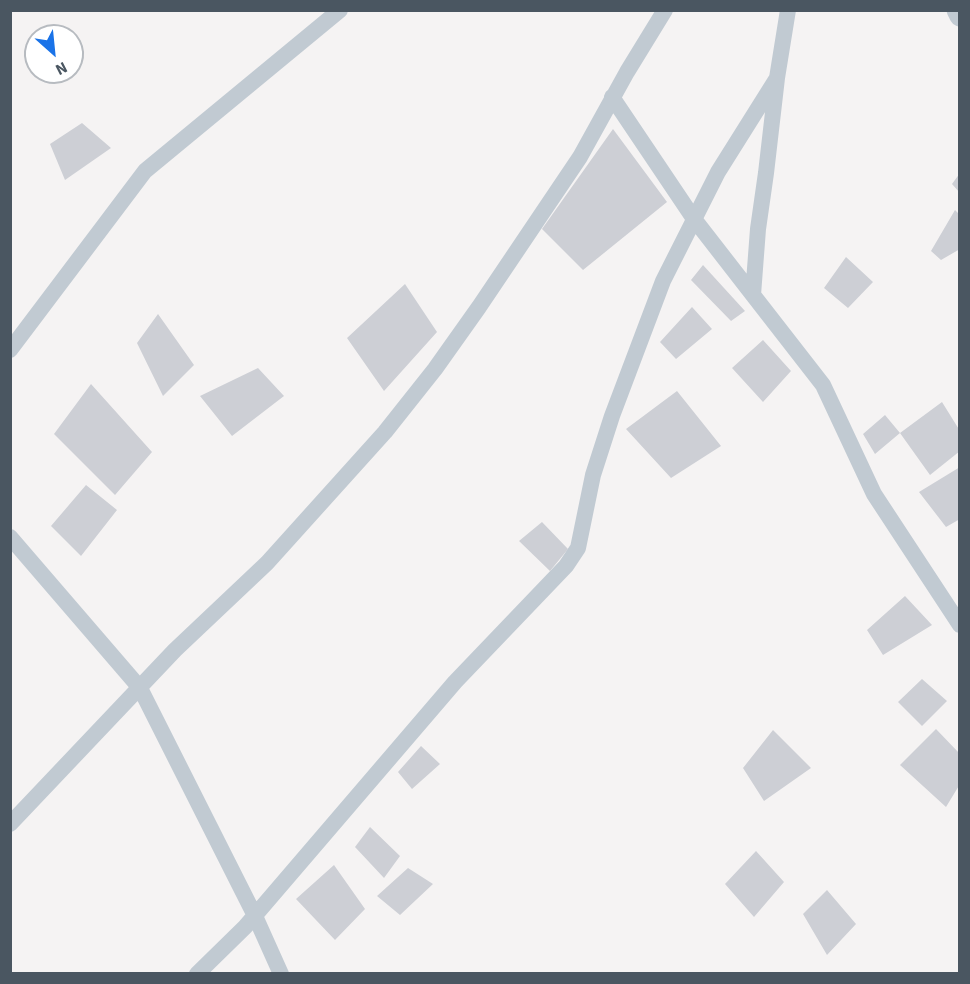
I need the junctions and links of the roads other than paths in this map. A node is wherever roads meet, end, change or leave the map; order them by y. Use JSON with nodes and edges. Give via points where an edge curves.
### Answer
{"nodes":[{"id":1,"x":340,"y":10,"type":"edge"},
{"id":2,"x":665,"y":10,"type":"edge"},
{"id":3,"x":788,"y":10,"type":"edge"},
{"id":4,"x":957,"y":10,"type":"edge"},
{"id":5,"x":960,"y":16,"type":"edge"},
{"id":6,"x":777,"y":78,"type":"junction"},
{"id":7,"x":612,"y":97,"type":"junction"},
{"id":8,"x":694,"y":219,"type":"junction"},
{"id":9,"x":753,"y":295,"type":"junction"},
{"id":10,"x":10,"y":350,"type":"edge"},
{"id":11,"x":10,"y":537,"type":"edge"},
{"id":12,"x":960,"y":625,"type":"edge"},
{"id":13,"x":140,"y":688,"type":"junction"},
{"id":14,"x":10,"y":824,"type":"edge"},
{"id":15,"x":255,"y":916,"type":"junction"},
{"id":16,"x":197,"y":974,"type":"edge"},
{"id":17,"x":281,"y":974,"type":"edge"}],
"edges":[{"from":1,"to":10,"type":"street","via":[[145,171]]},
{"from":2,"to":7,"type":"street"},
{"from":3,"to":6,"type":"street"},
{"from":4,"to":5,"type":"street"},
{"from":6,"to":8,"type":"street","via":[[718,172]]},
{"from":6,"to":9,"type":"street"},
{"from":7,"to":8,"type":"street"},
{"from":7,"to":13,"type":"street","via":[[580,157],[435,369],[385,432],[267,563]]},
{"from":8,"to":9,"type":"street"},
{"from":8,"to":15,"type":"street","via":[[663,281],[612,416],[593,476],[578,548],[566,566],[455,682]]},
{"from":9,"to":12,"type":"street","via":[[823,385],[874,494]]},
{"from":11,"to":13,"type":"street"},
{"from":13,"to":14,"type":"street"},
{"from":13,"to":15,"type":"street"},
{"from":15,"to":16,"type":"street"},
{"from":15,"to":17,"type":"street"}]}
